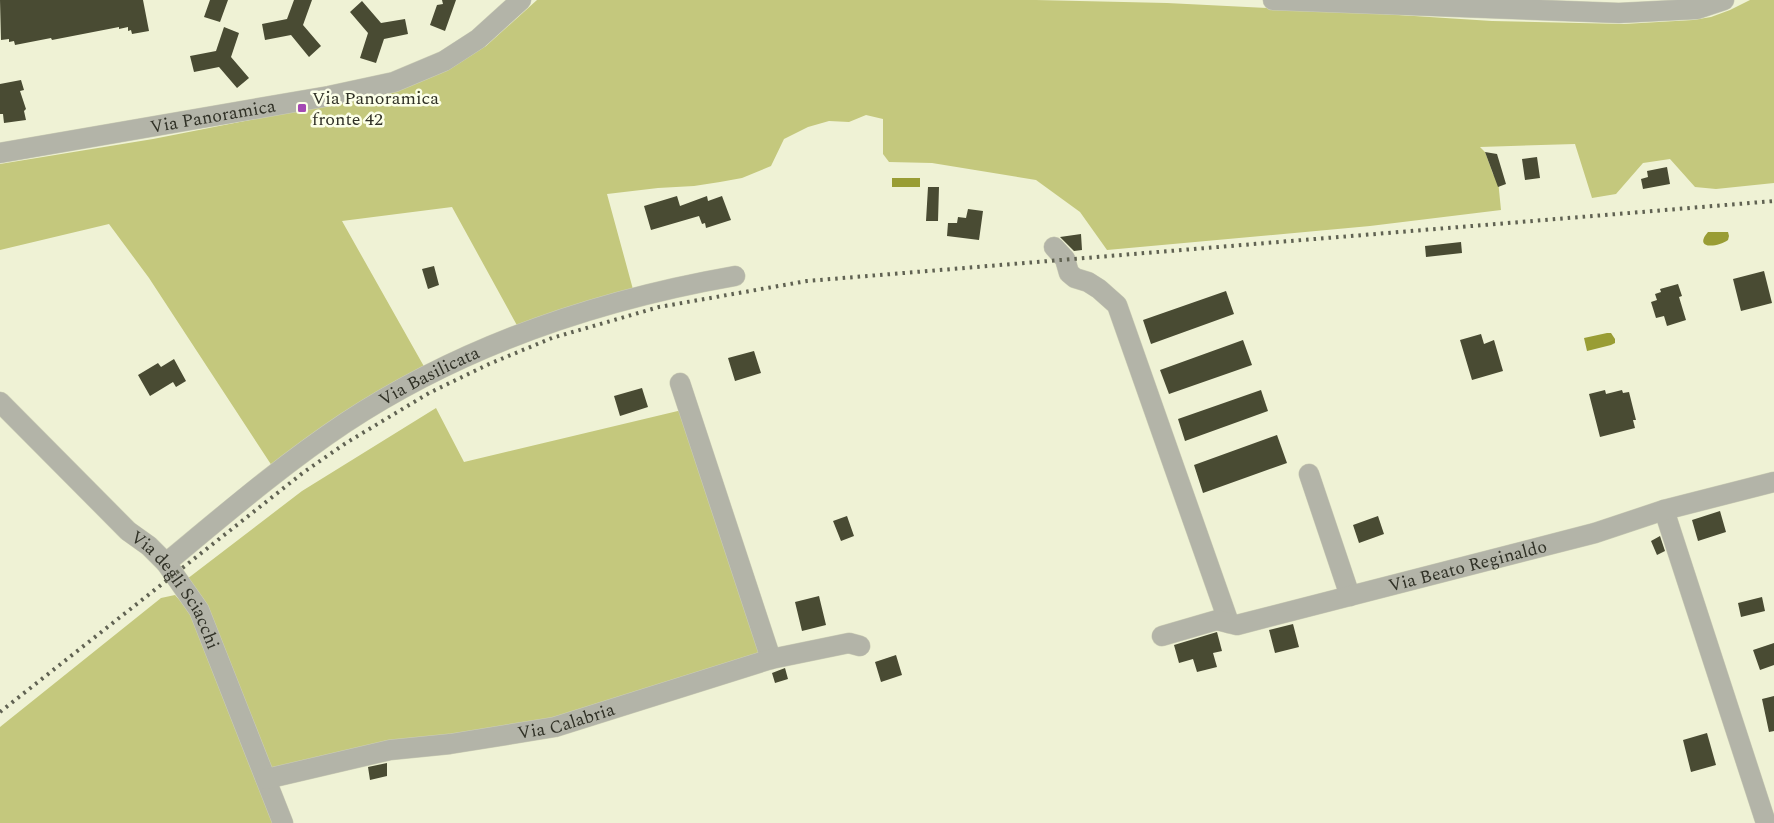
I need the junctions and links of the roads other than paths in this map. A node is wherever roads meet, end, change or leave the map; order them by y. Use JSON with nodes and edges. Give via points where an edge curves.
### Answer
{"nodes":[{"id":1,"x":521,"y":0,"type":"edge"},
{"id":2,"x":1273,"y":0,"type":"edge"},
{"id":3,"x":1724,"y":0,"type":"edge"},
{"id":4,"x":1415,"y":3,"type":"edge"},
{"id":5,"x":0,"y":153,"type":"edge"},
{"id":6,"x":1054,"y":247,"type":"dead end"},
{"id":7,"x":735,"y":276,"type":"dead end"},
{"id":8,"x":680,"y":382,"type":"dead end"},
{"id":9,"x":0,"y":402,"type":"edge"},
{"id":10,"x":1309,"y":474,"type":"dead end"},
{"id":11,"x":1774,"y":482,"type":"edge"},
{"id":12,"x":1664,"y":510,"type":"junction"},
{"id":13,"x":166,"y":563,"type":"junction"},
{"id":14,"x":1350,"y":596,"type":"junction"},
{"id":15,"x":1229,"y":623,"type":"junction"},
{"id":16,"x":1162,"y":636,"type":"dead end"},
{"id":17,"x":860,"y":646,"type":"dead end"},
{"id":18,"x":771,"y":659,"type":"junction"},
{"id":19,"x":266,"y":779,"type":"junction"},
{"id":20,"x":284,"y":823,"type":"edge"},
{"id":21,"x":1766,"y":823,"type":"edge"}],
"edges":[{"from":1,"to":5,"type":"street","name":"Via Panoramica","via":[[478,39],[444,61],[394,82]]},
{"from":2,"to":4,"type":"street"},
{"from":3,"to":4,"type":"street","via":[[1697,9],[1619,13]]},
{"from":6,"to":15,"type":"street","via":[[1065,259],[1069,273],[1099,288],[1117,305]]},
{"from":7,"to":13,"type":"street","name":"Via Basilicata","via":[[681,285],[578,313],[507,340],[414,382],[345,423],[278,471]]},
{"from":8,"to":18,"type":"street"},
{"from":9,"to":13,"type":"street","name":"Via degli Sciacchi","via":[[128,532]]},
{"from":10,"to":14,"type":"street"},
{"from":11,"to":12,"type":"street","name":"Via Beato Reginaldo"},
{"from":12,"to":14,"type":"street","name":"Via Beato Reginaldo","via":[[1595,533]]},
{"from":12,"to":21,"type":"street"},
{"from":13,"to":19,"type":"street","name":"Via degli Sciacchi","via":[[199,610]]},
{"from":14,"to":15,"type":"street","name":"Via Beato Reginaldo","via":[[1237,626]]},
{"from":15,"to":16,"type":"street","name":"Via Beato Reginaldo","via":[[1216,620]]},
{"from":17,"to":18,"type":"street","name":"Via Calabria","via":[[849,643]]},
{"from":18,"to":19,"type":"street","name":"Via Calabria","via":[[555,727],[390,750]]},
{"from":19,"to":20,"type":"street","name":"Via degli Sciacchi"}]}
